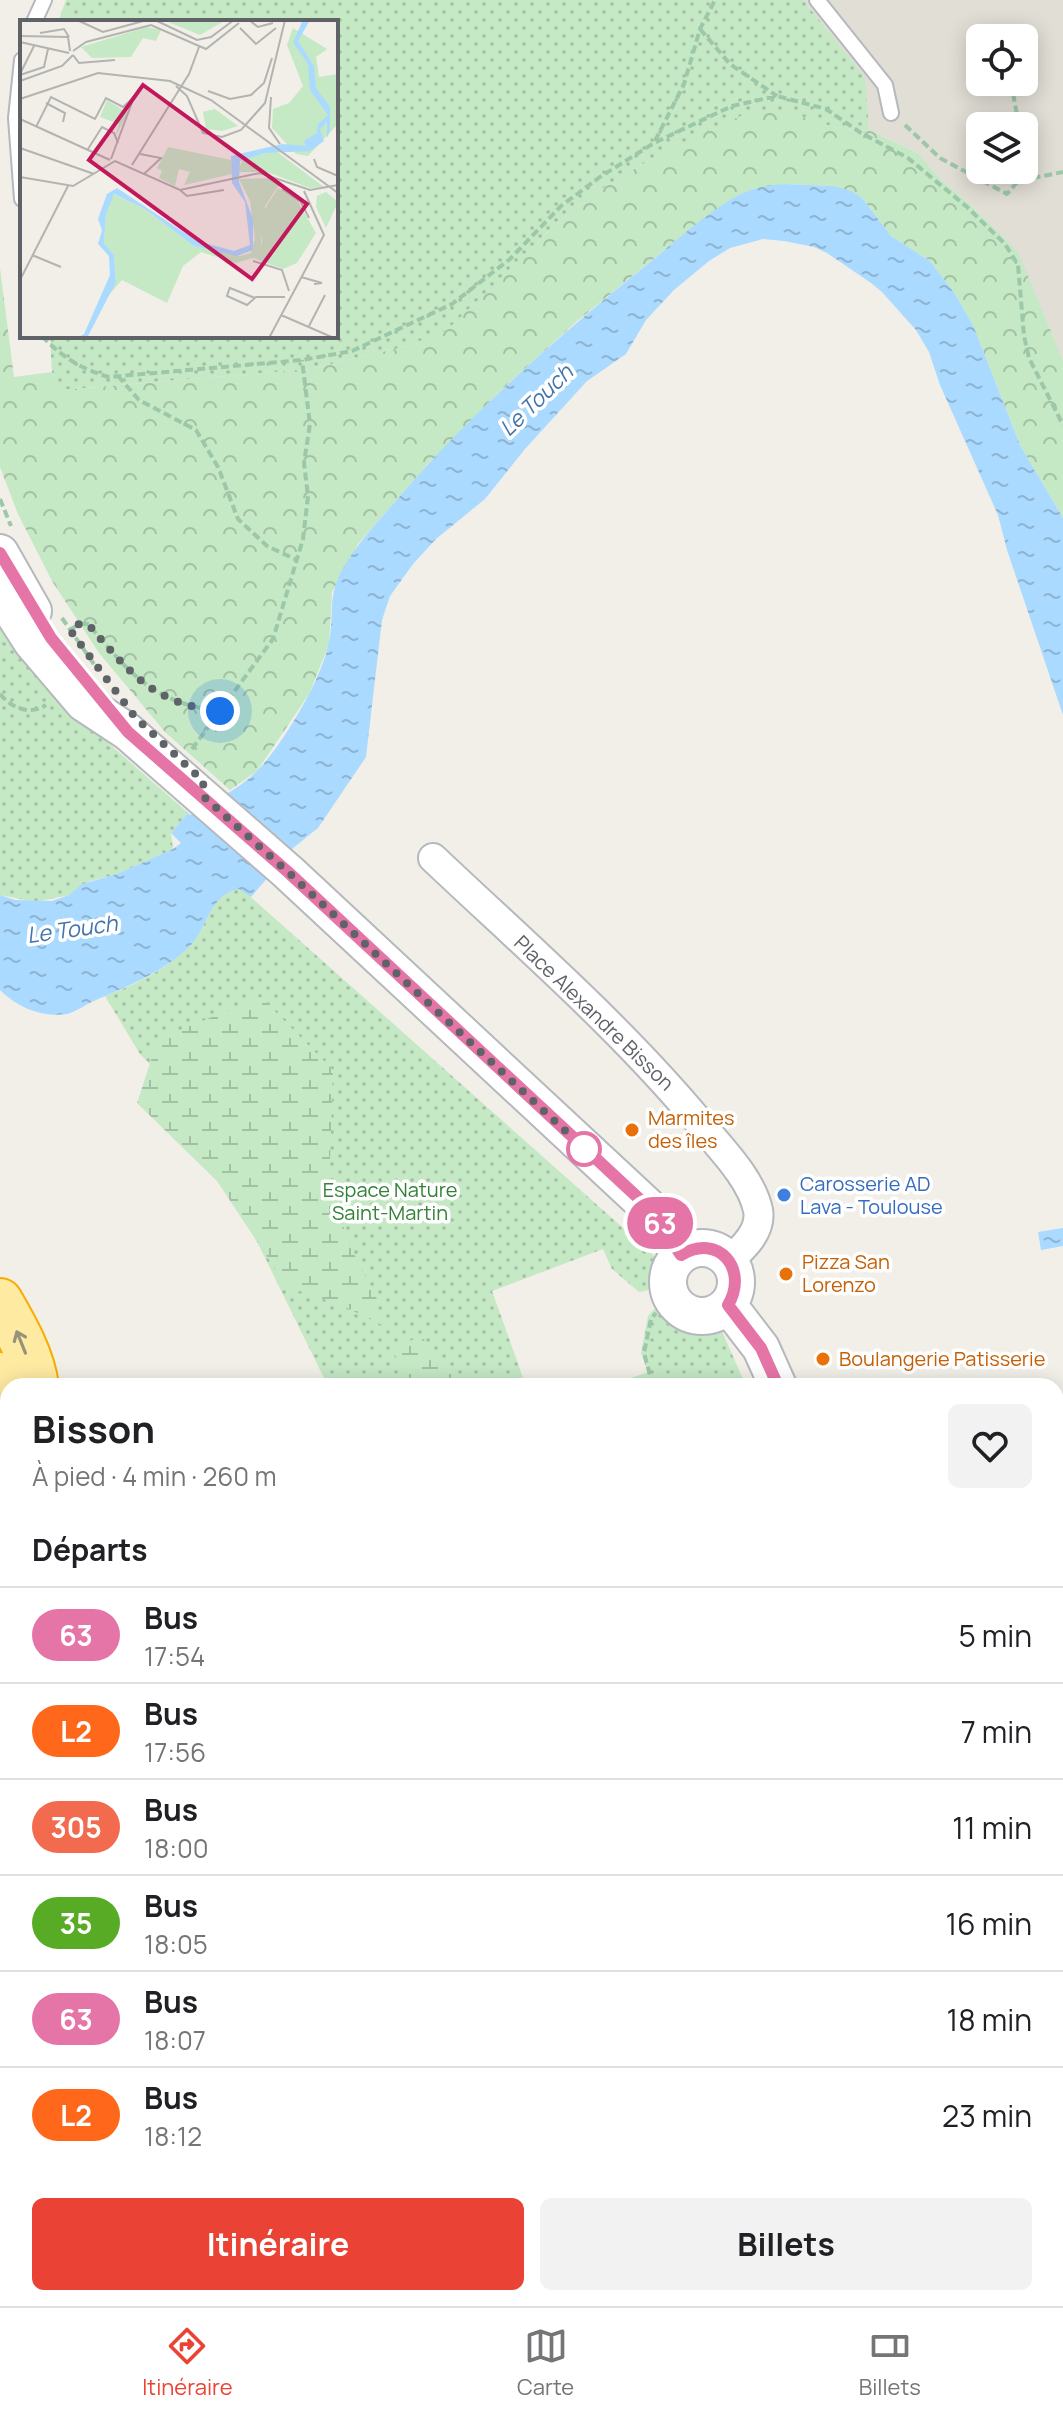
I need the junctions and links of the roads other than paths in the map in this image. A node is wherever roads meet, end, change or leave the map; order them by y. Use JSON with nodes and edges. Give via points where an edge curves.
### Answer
{"nodes":[{"id":1,"x":44,"y":0,"type":"edge"},
{"id":2,"x":817,"y":0,"type":"edge"},
{"id":3,"x":35,"y":20,"type":"edge"},
{"id":4,"x":20,"y":79,"type":"edge"},
{"id":5,"x":891,"y":113,"type":"road end"},
{"id":6,"x":20,"y":172,"type":"edge"},
{"id":7,"x":6,"y":540,"type":"edge"},
{"id":8,"x":0,"y":592,"type":"edge"},
{"id":9,"x":128,"y":732,"type":"junction"},
{"id":10,"x":433,"y":858,"type":"dead end"},
{"id":11,"x":681,"y":1255,"type":"junction"},
{"id":12,"x":729,"y":1261,"type":"junction"},
{"id":13,"x":0,"y":1301,"type":"edge"},
{"id":14,"x":728,"y":1305,"type":"junction"},
{"id":15,"x":35,"y":1378,"type":"edge"},
{"id":16,"x":774,"y":1378,"type":"edge"}],
"edges":[{"from":1,"to":3,"type":"lane"},
{"from":2,"to":5,"type":"lane","via":[[885,85]]},
{"from":4,"to":6,"type":"lane"},
{"from":7,"to":9,"type":"street","via":[[51,638]]},
{"from":8,"to":9,"type":"street","via":[[56,673],[84,703]]},
{"from":9,"to":11,"type":"street","via":[[288,872],[648,1207]]},
{"from":10,"to":12,"type":"street","name":"Place Alexandre Bisson","via":[[669,1084],[727,1156],[753,1194],[759,1214],[756,1230]]},
{"from":11,"to":12,"type":"street","via":[[707,1248]]},
{"from":11,"to":14,"type":"street","via":[[668,1279],[675,1303],[701,1316]]},
{"from":12,"to":14,"type":"street","via":[[737,1283]]},
{"from":15,"to":13,"type":"highway","one_way":true},
{"from":14,"to":16,"type":"street","via":[[761,1348]]}]}
